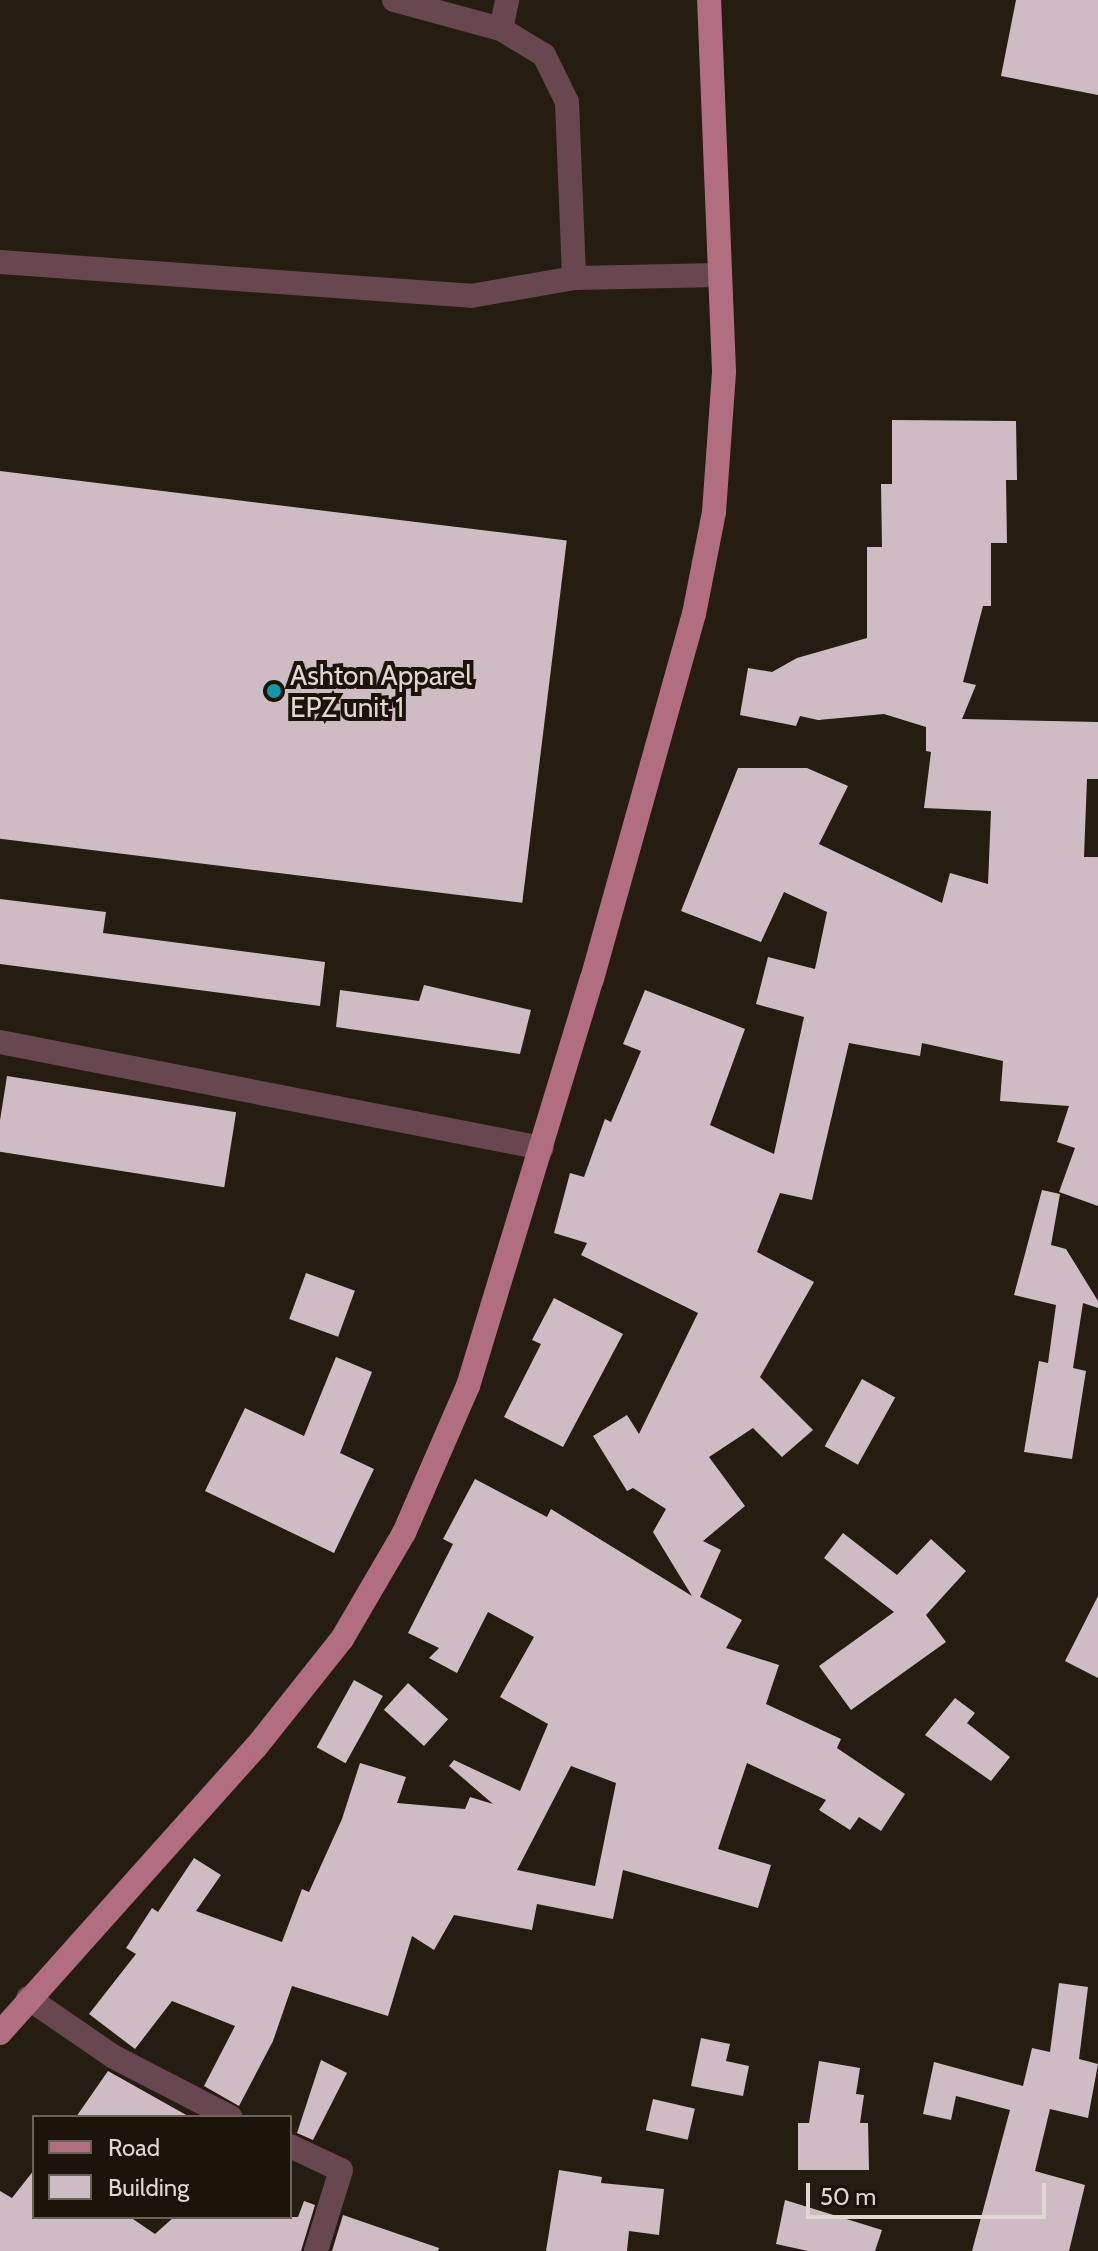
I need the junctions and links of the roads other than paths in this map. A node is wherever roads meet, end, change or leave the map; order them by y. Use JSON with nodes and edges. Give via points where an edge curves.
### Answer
{"nodes":[{"id":1,"x":394,"y":0,"type":"edge"},
{"id":2,"x":507,"y":0,"type":"edge"},
{"id":3,"x":709,"y":0,"type":"edge"},
{"id":4,"x":501,"y":29,"type":"junction"},
{"id":5,"x":0,"y":262,"type":"edge"},
{"id":6,"x":720,"y":275,"type":"junction"},
{"id":7,"x":574,"y":278,"type":"junction"},
{"id":8,"x":0,"y":1042,"type":"edge"},
{"id":9,"x":542,"y":1148,"type":"junction"},
{"id":10,"x":28,"y":1998,"type":"junction"},
{"id":11,"x":0,"y":2033,"type":"edge"},
{"id":12,"x":226,"y":2115,"type":"edge"},
{"id":13,"x":292,"y":2147,"type":"edge"},
{"id":14,"x":316,"y":2251,"type":"edge"}],
"edges":[{"from":1,"to":4,"type":"street"},
{"from":2,"to":4,"type":"street"},
{"from":3,"to":6,"type":"main road"},
{"from":4,"to":7,"type":"street","via":[[544,55],[567,102]]},
{"from":5,"to":7,"type":"street","via":[[471,296]]},
{"from":6,"to":7,"type":"street"},
{"from":6,"to":9,"type":"main road","via":[[723,408],[714,512],[694,614]]},
{"from":8,"to":9,"type":"street"},
{"from":9,"to":10,"type":"main road","via":[[468,1386],[404,1533],[342,1639],[246,1758]]},
{"from":10,"to":11,"type":"main road"},
{"from":10,"to":12,"type":"street","via":[[114,2057]]},
{"from":13,"to":14,"type":"street","via":[[341,2170]]}]}
